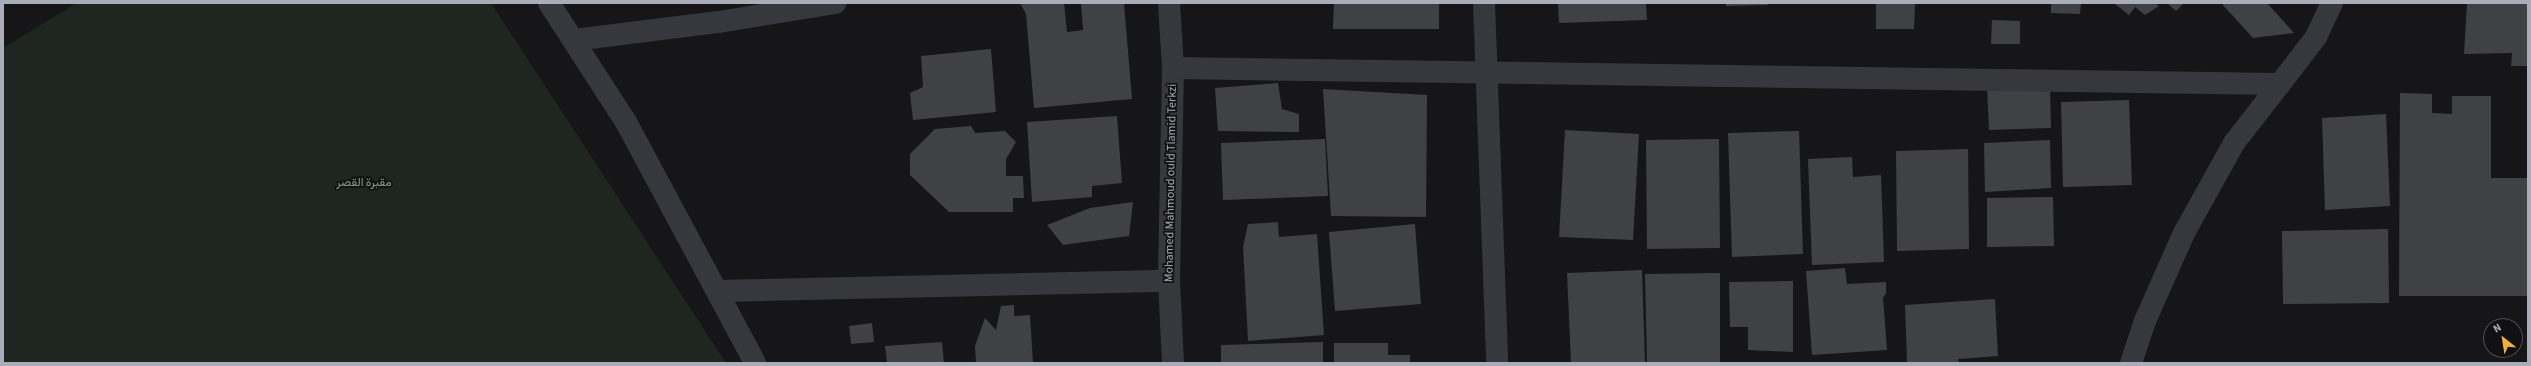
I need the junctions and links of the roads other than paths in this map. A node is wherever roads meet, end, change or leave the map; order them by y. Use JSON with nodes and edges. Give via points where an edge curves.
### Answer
{"nodes":[{"id":1,"x":549,"y":3,"type":"edge"},
{"id":2,"x":835,"y":3,"type":"edge"},
{"id":3,"x":1169,"y":3,"type":"edge"},
{"id":4,"x":1484,"y":3,"type":"edge"},
{"id":5,"x":2332,"y":3,"type":"edge"},
{"id":6,"x":574,"y":40,"type":"junction"},
{"id":7,"x":1173,"y":68,"type":"junction"},
{"id":8,"x":1487,"y":73,"type":"junction"},
{"id":9,"x":2280,"y":84,"type":"junction"},
{"id":10,"x":1169,"y":281,"type":"junction"},
{"id":11,"x":717,"y":291,"type":"junction"},
{"id":12,"x":2132,"y":362,"type":"edge"},
{"id":13,"x":755,"y":363,"type":"edge"},
{"id":14,"x":1173,"y":363,"type":"edge"},
{"id":15,"x":1497,"y":363,"type":"edge"}],
"edges":[{"from":1,"to":6,"type":"street"},
{"from":2,"to":6,"type":"street","via":[[719,22]]},
{"from":3,"to":7,"type":"street","name":"Mohamed Mahmoud ould Tlamid Terkzi"},
{"from":4,"to":8,"type":"street"},
{"from":5,"to":9,"type":"street","via":[[2316,37]]},
{"from":6,"to":11,"type":"street","via":[[626,122]]},
{"from":7,"to":8,"type":"street"},
{"from":7,"to":10,"type":"street","name":"Mohamed Mahmoud ould Tlamid Terkzi"},
{"from":8,"to":9,"type":"street"},
{"from":8,"to":15,"type":"street"},
{"from":9,"to":12,"type":"street","via":[[2234,143],[2184,233],[2145,320]]},
{"from":10,"to":11,"type":"street"},
{"from":10,"to":14,"type":"street","name":"Mohamed Mahmoud ould Tlamid Terkzi"},
{"from":11,"to":13,"type":"street"}]}
